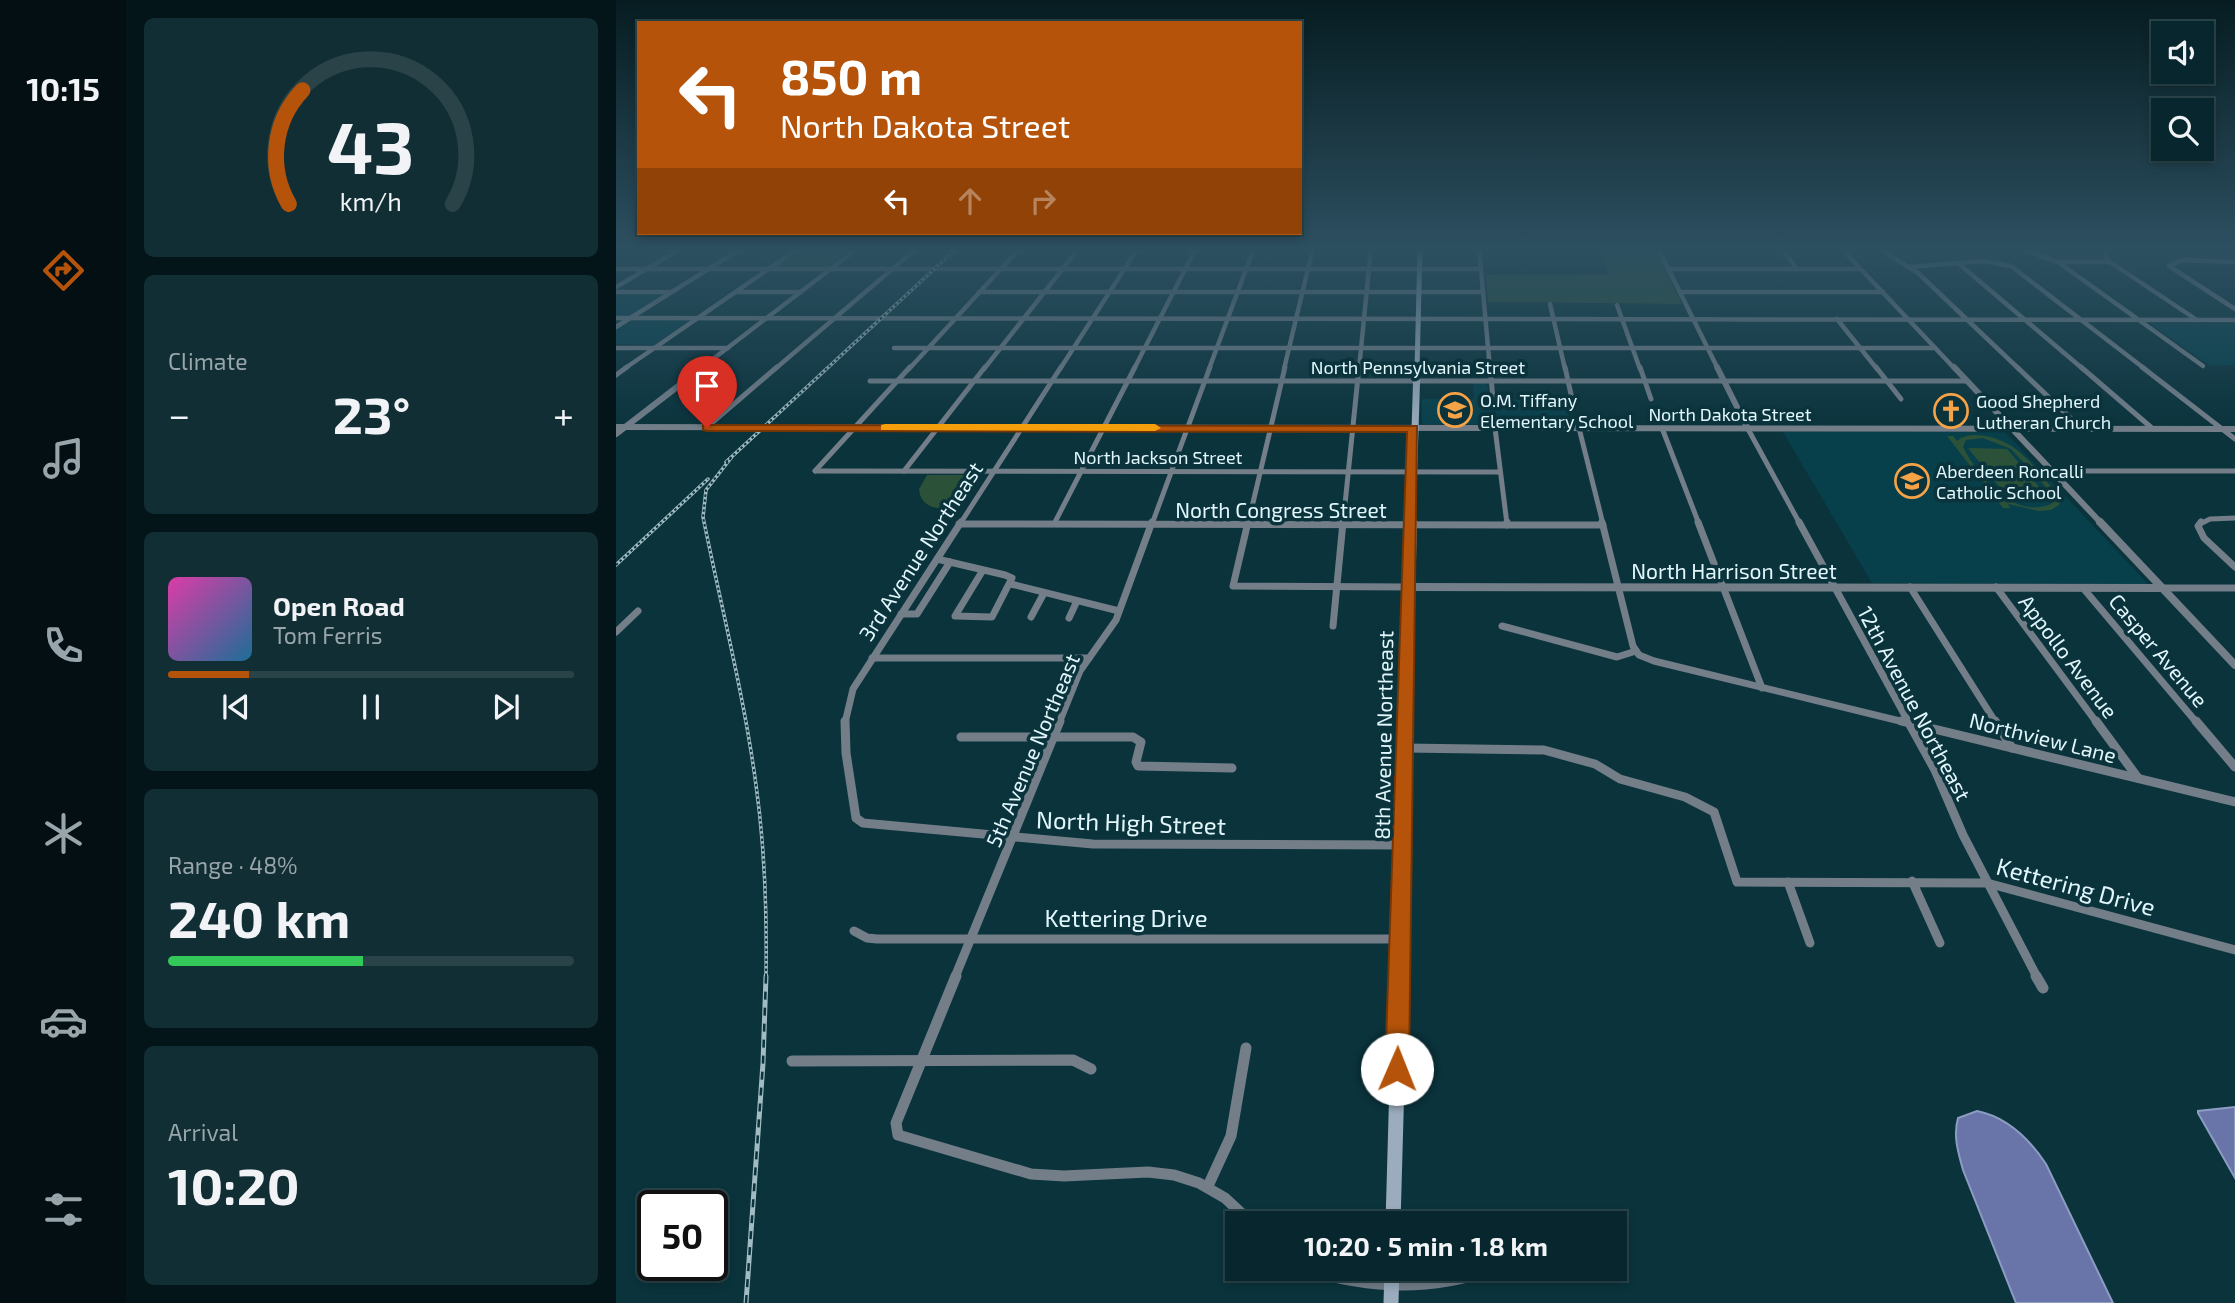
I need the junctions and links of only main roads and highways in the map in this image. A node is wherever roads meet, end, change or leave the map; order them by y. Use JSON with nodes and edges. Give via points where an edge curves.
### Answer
{"nodes":[{"id":1,"x":1418,"y":309,"type":"edge"},
{"id":2,"x":1393,"y":1211,"type":"edge"},
{"id":3,"x":1392,"y":1281,"type":"edge"},
{"id":4,"x":1391,"y":1303,"type":"edge"}],
"edges":[{"from":1,"to":2,"type":"main road","name":"8th Avenue Northeast"},
{"from":3,"to":4,"type":"main road"}]}
